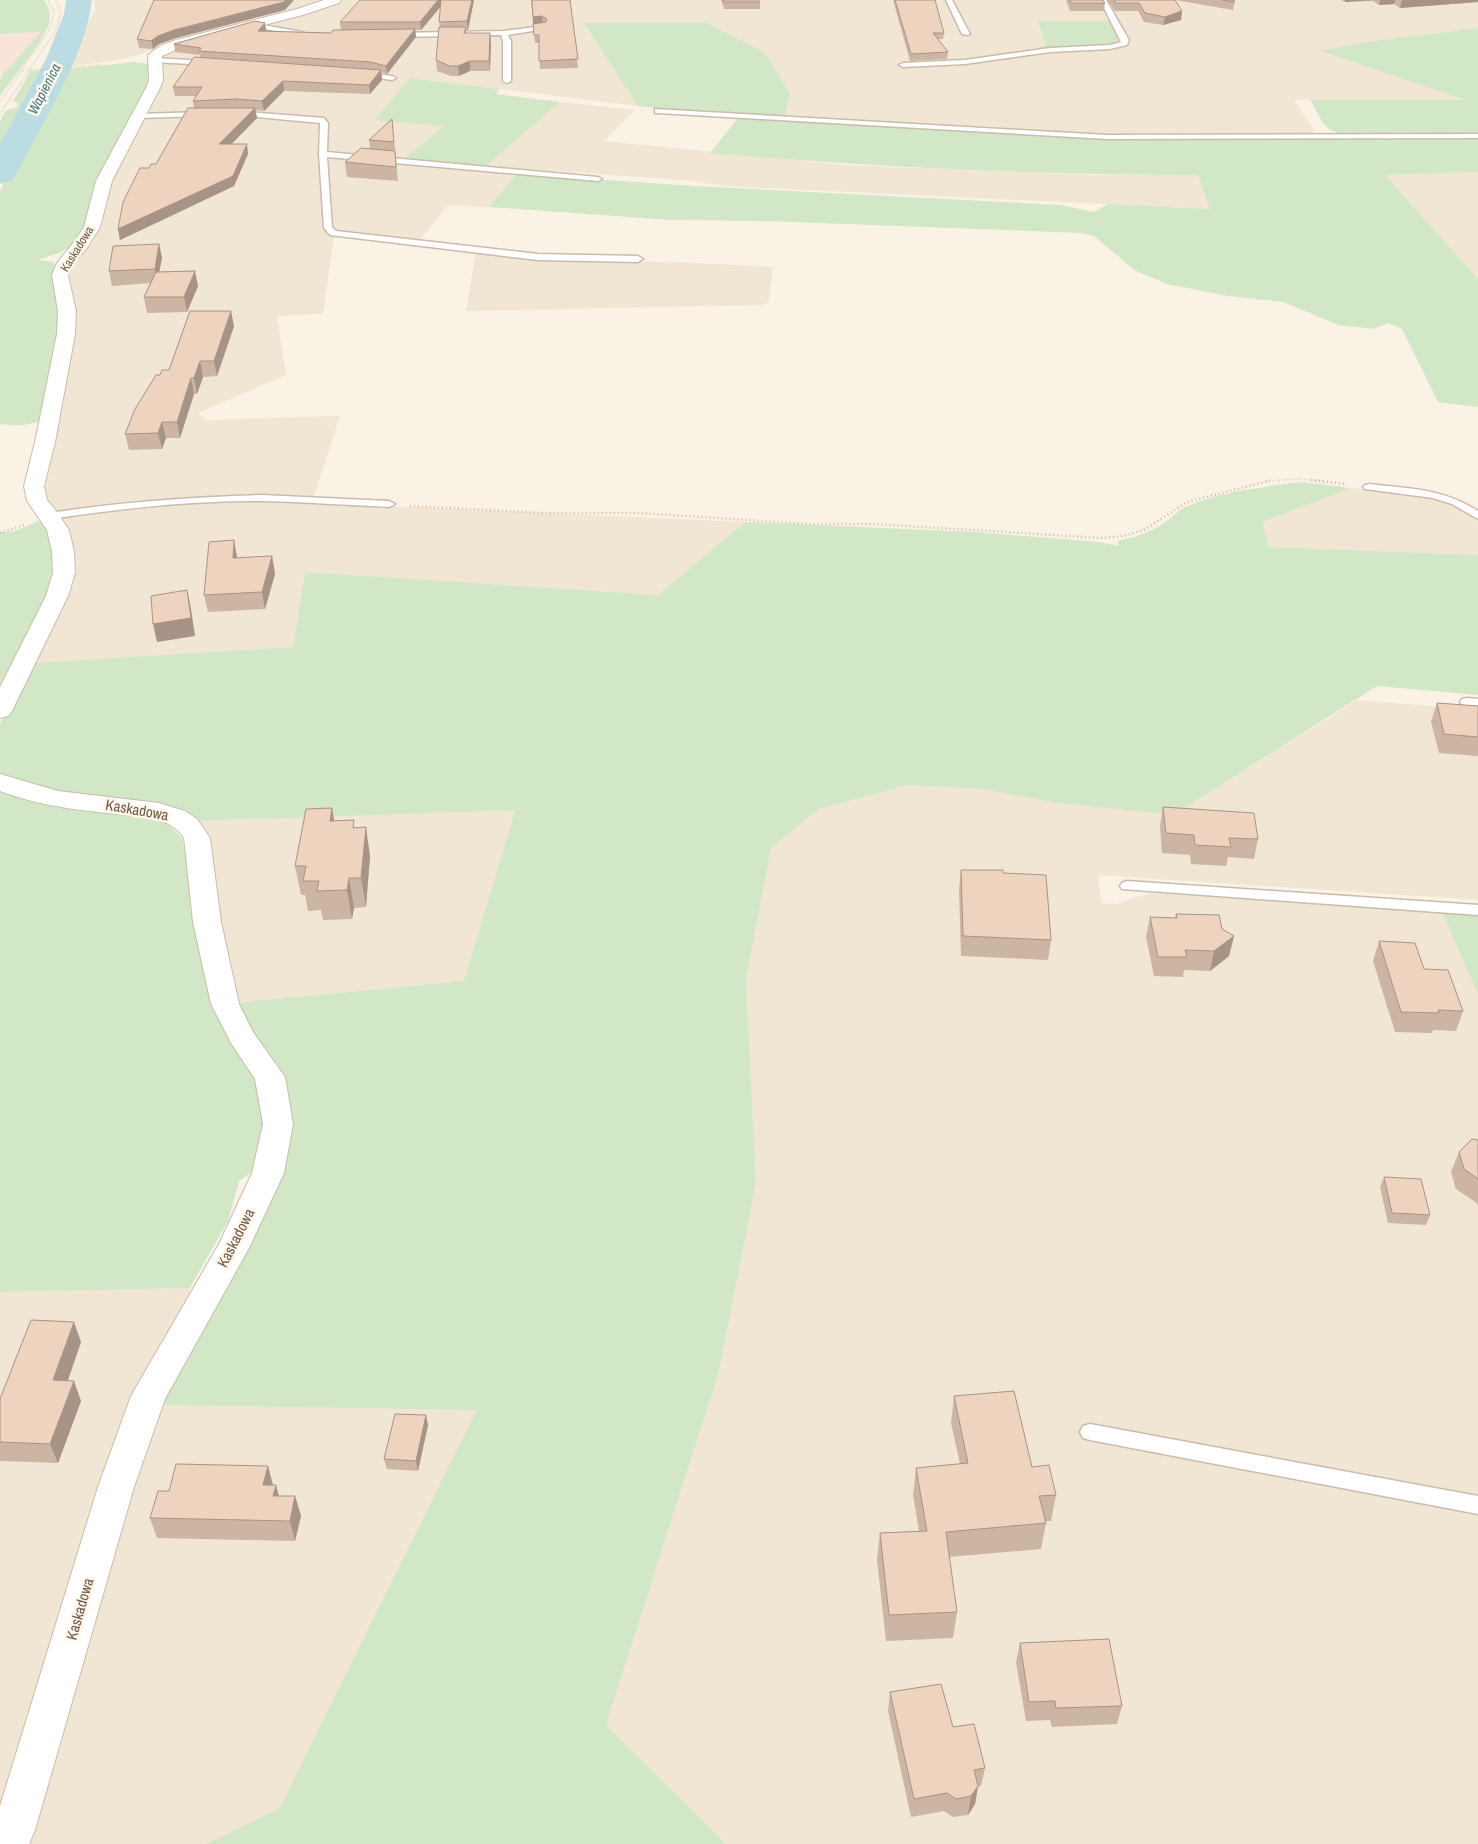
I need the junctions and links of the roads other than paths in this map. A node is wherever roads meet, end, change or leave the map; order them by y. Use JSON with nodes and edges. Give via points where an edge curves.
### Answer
{"nodes":[{"id":1,"x":335,"y":0,"type":"edge"},
{"id":2,"x":949,"y":0,"type":"edge"},
{"id":3,"x":1103,"y":0,"type":"edge"},
{"id":4,"x":247,"y":24,"type":"junction"},
{"id":5,"x":543,"y":28,"type":"edge"},
{"id":6,"x":504,"y":33,"type":"junction"},
{"id":7,"x":312,"y":34,"type":"edge"},
{"id":8,"x":966,"y":34,"type":"dead end"},
{"id":9,"x":388,"y":35,"type":"edge"},
{"id":10,"x":154,"y":60,"type":"junction"},
{"id":11,"x":223,"y":64,"type":"edge"},
{"id":12,"x":903,"y":65,"type":"dead end"},
{"id":13,"x":350,"y":73,"type":"edge"},
{"id":14,"x":392,"y":78,"type":"dead end"},
{"id":15,"x":507,"y":81,"type":"dead end"},
{"id":16,"x":658,"y":111,"type":"dead end"},
{"id":17,"x":224,"y":113,"type":"edge"},
{"id":18,"x":208,"y":114,"type":"edge"},
{"id":19,"x":138,"y":116,"type":"junction"},
{"id":20,"x":1478,"y":136,"type":"edge"},
{"id":21,"x":323,"y":154,"type":"junction"},
{"id":22,"x":598,"y":179,"type":"dead end"},
{"id":23,"x":638,"y":259,"type":"dead end"},
{"id":24,"x":1369,"y":487,"type":"road end"},
{"id":25,"x":389,"y":504,"type":"road end"},
{"id":26,"x":50,"y":516,"type":"junction"},
{"id":27,"x":1478,"y":516,"type":"edge"},
{"id":28,"x":0,"y":710,"type":"edge"},
{"id":29,"x":0,"y":782,"type":"edge"},
{"id":30,"x":1127,"y":886,"type":"dead end"},
{"id":31,"x":1478,"y":910,"type":"edge"},
{"id":32,"x":1090,"y":1432,"type":"dead end"},
{"id":33,"x":1478,"y":1505,"type":"edge"},
{"id":34,"x":14,"y":1830,"type":"dead end"}],
"edges":[{"from":1,"to":4,"type":"street"},
{"from":2,"to":8,"type":"lane"},
{"from":3,"to":12,"type":"lane","via":[[1124,43],[965,62]]},
{"from":4,"to":7,"type":"lane"},
{"from":4,"to":10,"type":"street","via":[[166,48],[154,55]]},
{"from":5,"to":6,"type":"lane"},
{"from":6,"to":9,"type":"lane"},
{"from":6,"to":15,"type":"lane"},
{"from":10,"to":11,"type":"lane"},
{"from":10,"to":19,"type":"street","name":"Kaskadowa","via":[[156,80]]},
{"from":13,"to":14,"type":"lane"},
{"from":16,"to":20,"type":"lane","via":[[1107,137]]},
{"from":17,"to":21,"type":"lane","via":[[321,120],[324,123]]},
{"from":18,"to":19,"type":"lane"},
{"from":19,"to":26,"type":"street","name":"Kaskadowa","via":[[104,181],[92,227],[60,275],[67,310],[66,334],[34,486],[37,501]]},
{"from":21,"to":22,"type":"lane"},
{"from":21,"to":23,"type":"lane","via":[[328,228],[333,233],[538,257]]},
{"from":24,"to":27,"type":"lane","via":[[1434,495],[1456,502]]},
{"from":25,"to":26,"type":"lane","via":[[222,499],[149,503]]},
{"from":26,"to":28,"type":"street","name":"Kaskadowa","via":[[58,530],[64,573],[57,596]]},
{"from":29,"to":34,"type":"street","name":"Kaskadowa","via":[[20,791],[47,796],[159,811],[176,816],[188,825],[197,838],[207,922],[225,1004],[240,1036],[270,1077],[278,1124],[268,1173],[233,1248],[149,1396],[116,1487]]},
{"from":30,"to":31,"type":"lane"},
{"from":32,"to":33,"type":"lane"}]}
